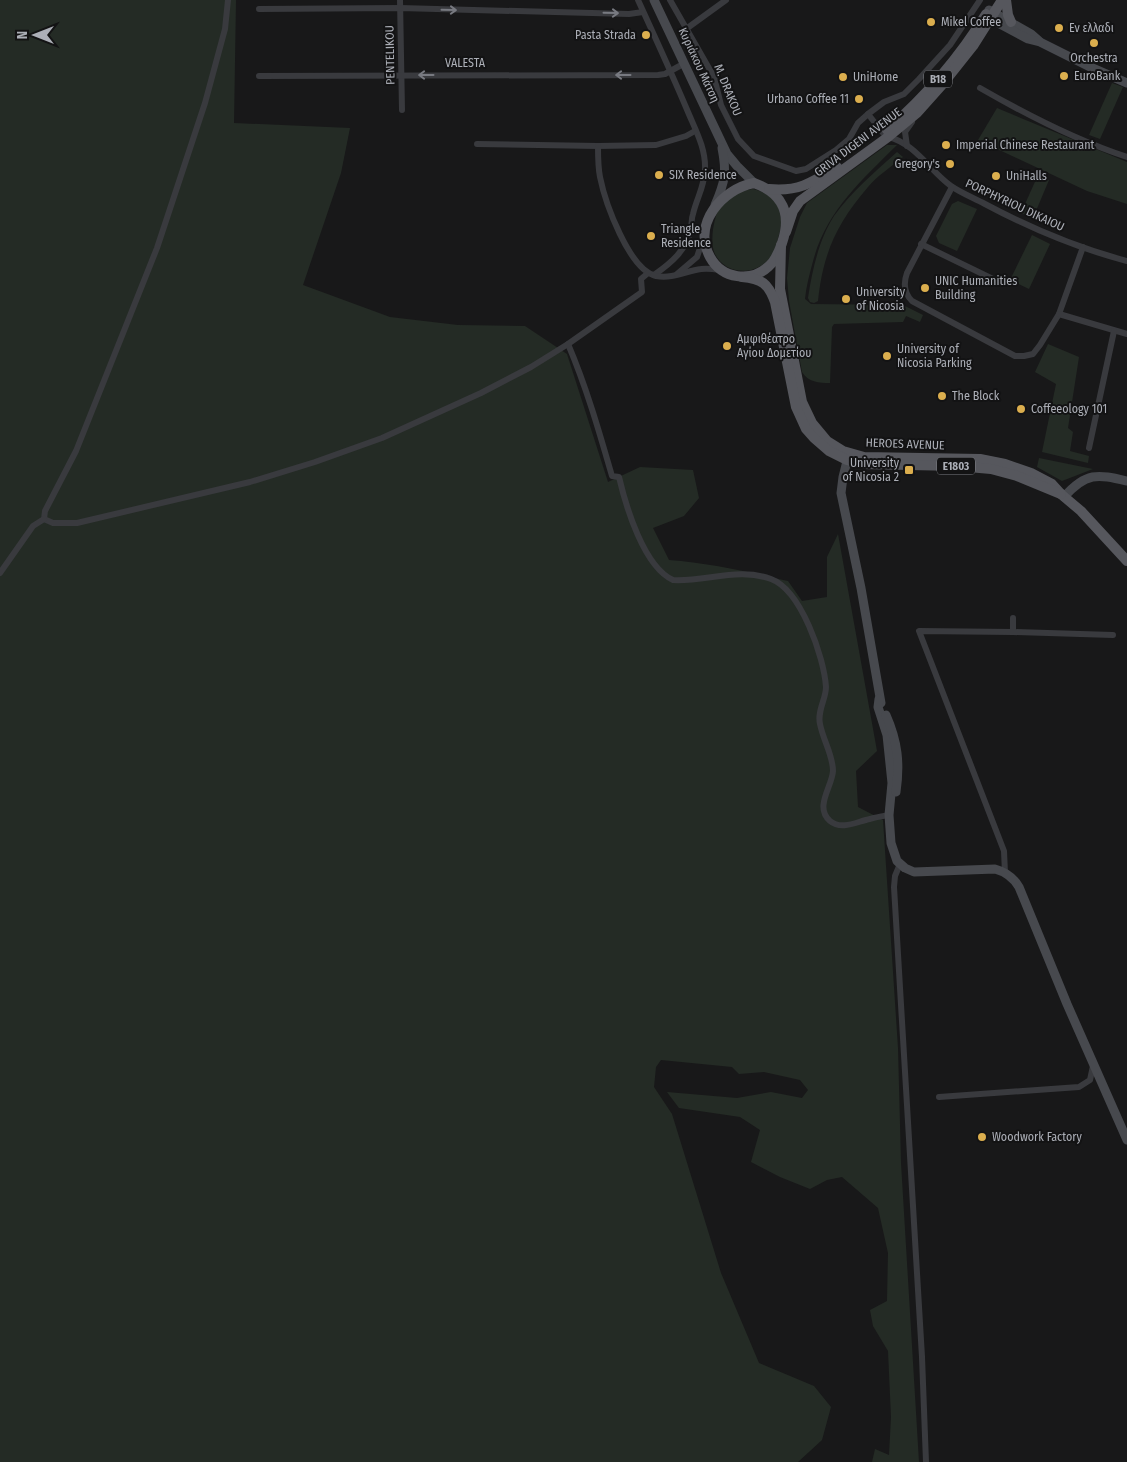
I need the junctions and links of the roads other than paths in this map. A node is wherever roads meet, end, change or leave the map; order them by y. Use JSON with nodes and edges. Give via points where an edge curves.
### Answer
{"nodes":[{"id":1,"x":228,"y":0,"type":"edge"},
{"id":2,"x":400,"y":0,"type":"edge"},
{"id":3,"x":638,"y":0,"type":"edge"},
{"id":4,"x":654,"y":0,"type":"edge"},
{"id":5,"x":670,"y":0,"type":"edge"},
{"id":6,"x":726,"y":0,"type":"edge"},
{"id":7,"x":980,"y":0,"type":"edge"},
{"id":8,"x":994,"y":0,"type":"edge"},
{"id":9,"x":1002,"y":0,"type":"edge"},
{"id":10,"x":1006,"y":0,"type":"edge"},
{"id":11,"x":400,"y":8,"type":"junction"},
{"id":12,"x":259,"y":9,"type":"dead end"},
{"id":13,"x":644,"y":12,"type":"junction"},
{"id":14,"x":990,"y":15,"type":"junction"},
{"id":15,"x":1011,"y":22,"type":"junction"},
{"id":16,"x":686,"y":29,"type":"junction"},
{"id":17,"x":1040,"y":42,"type":"junction"},
{"id":18,"x":685,"y":64,"type":"junction"},
{"id":19,"x":671,"y":71,"type":"junction"},
{"id":20,"x":401,"y":74,"type":"junction"},
{"id":21,"x":259,"y":76,"type":"dead end"},
{"id":22,"x":1127,"y":83,"type":"edge"},
{"id":23,"x":980,"y":88,"type":"dead end"},
{"id":24,"x":402,"y":110,"type":"dead end"},
{"id":25,"x":917,"y":113,"type":"junction"},
{"id":26,"x":868,"y":114,"type":"junction"},
{"id":27,"x":695,"y":131,"type":"junction"},
{"id":28,"x":885,"y":135,"type":"junction"},
{"id":29,"x":720,"y":140,"type":"junction"},
{"id":30,"x":477,"y":144,"type":"dead end"},
{"id":31,"x":598,"y":146,"type":"junction"},
{"id":32,"x":907,"y":146,"type":"junction"},
{"id":33,"x":1127,"y":157,"type":"edge"},
{"id":34,"x":754,"y":183,"type":"junction"},
{"id":35,"x":952,"y":187,"type":"junction"},
{"id":36,"x":769,"y":189,"type":"junction"},
{"id":37,"x":714,"y":209,"type":"junction"},
{"id":38,"x":705,"y":232,"type":"junction"},
{"id":39,"x":786,"y":232,"type":"junction"},
{"id":40,"x":921,"y":244,"type":"junction"},
{"id":41,"x":781,"y":245,"type":"junction"},
{"id":42,"x":1083,"y":247,"type":"junction"},
{"id":43,"x":1127,"y":261,"type":"edge"},
{"id":44,"x":721,"y":270,"type":"junction"},
{"id":45,"x":651,"y":274,"type":"junction"},
{"id":46,"x":676,"y":275,"type":"junction"},
{"id":47,"x":742,"y":277,"type":"junction"},
{"id":48,"x":997,"y":282,"type":"dead end"},
{"id":49,"x":1059,"y":314,"type":"junction"},
{"id":50,"x":1114,"y":331,"type":"junction"},
{"id":51,"x":1127,"y":334,"type":"edge"},
{"id":52,"x":568,"y":344,"type":"junction"},
{"id":53,"x":1089,"y":448,"type":"dead end"},
{"id":54,"x":848,"y":457,"type":"junction"},
{"id":55,"x":1127,"y":481,"type":"edge"},
{"id":56,"x":1063,"y":496,"type":"junction"},
{"id":57,"x":44,"y":518,"type":"junction"},
{"id":58,"x":1127,"y":561,"type":"edge"},
{"id":59,"x":0,"y":573,"type":"edge"},
{"id":60,"x":1013,"y":618,"type":"dead end"},
{"id":61,"x":1013,"y":632,"type":"junction"},
{"id":62,"x":1114,"y":636,"type":"dead end"},
{"id":63,"x":879,"y":699,"type":"junction"},
{"id":64,"x":889,"y":815,"type":"junction"},
{"id":65,"x":891,"y":828,"type":"junction"},
{"id":66,"x":900,"y":864,"type":"junction"},
{"id":67,"x":1005,"y":873,"type":"junction"},
{"id":68,"x":1094,"y":1065,"type":"junction"},
{"id":69,"x":939,"y":1098,"type":"dead end"},
{"id":70,"x":1127,"y":1140,"type":"edge"},
{"id":71,"x":926,"y":1462,"type":"edge"}],
"edges":[{"from":1,"to":57,"type":"street","via":[[225,29],[204,103],[157,248],[76,451]]},
{"from":2,"to":11,"type":"street","name":"PENTELIKOU"},
{"from":3,"to":13,"type":"street"},
{"from":4,"to":18,"type":"street","name":"Κυριάκου Μάτση"},
{"from":5,"to":16,"type":"street","name":"M. DRAKOU"},
{"from":6,"to":16,"type":"street"},
{"from":7,"to":26,"type":"street","name":"M. DRAKOU","via":[[950,45],[920,79],[904,94],[884,102]]},
{"from":8,"to":14,"type":"main road","name":"GRIVA DIGENI AVENUE","number":"B18"},
{"from":9,"to":14,"type":"main road","name":"GRIVA DIGENI AVENUE","number":"B18"},
{"from":10,"to":15,"type":"main road"},
{"from":11,"to":12,"type":"street"},
{"from":11,"to":13,"type":"street","one_way":true},
{"from":11,"to":20,"type":"street","name":"PENTELIKOU"},
{"from":13,"to":19,"type":"street"},
{"from":14,"to":15,"type":"street"},
{"from":14,"to":17,"type":"street","via":[[1028,39]]},
{"from":14,"to":25,"type":"main road","name":"GRIVA DIGENI AVENUE","number":"B18","via":[[973,46]]},
{"from":14,"to":28,"type":"main road","name":"GRIVA DIGENI AVENUE","number":"B18","via":[[932,86]]},
{"from":15,"to":17,"type":"street"},
{"from":16,"to":26,"type":"street","name":"M. DRAKOU","via":[[714,76],[728,120],[740,141],[754,156],[801,171],[844,145]]},
{"from":17,"to":22,"type":"street"},
{"from":18,"to":19,"type":"street","name":"VALESTA"},
{"from":18,"to":29,"type":"street","name":"Κυριάκου Μάτση"},
{"from":19,"to":20,"type":"street","name":"VALESTA","one_way":true,"via":[[658,75]]},
{"from":19,"to":27,"type":"street"},
{"from":20,"to":21,"type":"street","name":"VALESTA"},
{"from":20,"to":24,"type":"street","name":"PENTELIKOU"},
{"from":23,"to":33,"type":"street","via":[[1054,128]]},
{"from":25,"to":28,"type":"main road","name":"GRIVA DIGENI AVENUE","number":"B18"},
{"from":25,"to":32,"type":"street","via":[[905,132]]},
{"from":26,"to":28,"type":"street"},
{"from":27,"to":31,"type":"street","via":[[656,145]]},
{"from":27,"to":45,"type":"street","via":[[704,153],[705,168],[704,185],[692,215],[691,228],[678,256]]},
{"from":28,"to":32,"type":"street","name":"PORPHYRIOU DIKAIOU"},
{"from":28,"to":36,"type":"main road","name":"GRIVA DIGENI AVENUE","number":"B18","via":[[804,186],[789,190]]},
{"from":28,"to":39,"type":"main road","name":"GRIVA DIGENI AVENUE","number":"B18","via":[[800,201],[793,210]]},
{"from":29,"to":34,"type":"street","name":"Κυριάκου Μάτση","via":[[737,166]]},
{"from":29,"to":37,"type":"street","name":"Κυριάκου Μάτση","via":[[726,176]]},
{"from":30,"to":31,"type":"street"},
{"from":31,"to":45,"type":"street","via":[[600,176],[608,207],[618,231],[642,269]]},
{"from":32,"to":35,"type":"street","name":"PORPHYRIOU DIKAIOU"},
{"from":34,"to":36,"type":"main road"},
{"from":34,"to":37,"type":"main road","via":[[734,190]]},
{"from":35,"to":40,"type":"street"},
{"from":35,"to":42,"type":"street","name":"PORPHYRIOU DIKAIOU","via":[[1049,236]]},
{"from":36,"to":39,"type":"main road","via":[[783,206]]},
{"from":37,"to":38,"type":"main road"},
{"from":38,"to":44,"type":"main road","via":[[709,256]]},
{"from":38,"to":46,"type":"street","via":[[697,257]]},
{"from":39,"to":41,"type":"main road"},
{"from":40,"to":48,"type":"street"},
{"from":40,"to":49,"type":"street","via":[[905,278],[906,291],[912,302],[1015,356],[1033,354]]},
{"from":41,"to":47,"type":"main road","via":[[770,266],[757,274]]},
{"from":41,"to":54,"type":"main road","name":"HEROES AVENUE","number":"E1803","via":[[782,303],[804,408],[827,441]]},
{"from":42,"to":43,"type":"street","name":"PORPHYRIOU DIKAIOU"},
{"from":42,"to":49,"type":"street"},
{"from":44,"to":46,"type":"street","via":[[702,268]]},
{"from":44,"to":47,"type":"main road","via":[[731,276]]},
{"from":45,"to":46,"type":"street"},
{"from":45,"to":52,"type":"street","via":[[642,279],[642,292]]},
{"from":47,"to":54,"type":"main road","name":"HEROES AVENUE","number":"E1803","via":[[758,279],[772,294],[792,395],[800,418],[814,438],[829,451]]},
{"from":49,"to":50,"type":"street"},
{"from":50,"to":51,"type":"street"},
{"from":50,"to":53,"type":"street"},
{"from":52,"to":57,"type":"street","via":[[531,367],[411,426],[315,462],[250,482],[77,523],[53,523]]},
{"from":52,"to":64,"type":"street","via":[[580,370],[612,476],[619,477],[632,520],[654,566],[673,580],[754,575],[771,579],[786,588],[796,600],[811,631],[823,669],[826,688],[819,716],[833,771],[823,802],[825,812],[839,825]]},
{"from":54,"to":56,"type":"main road","name":"HEROES AVENUE","number":"E1803","via":[[862,464],[982,468],[1017,476]]},
{"from":54,"to":63,"type":"street","via":[[841,492]]},
{"from":55,"to":56,"type":"street","via":[[1104,475],[1089,477]]},
{"from":56,"to":58,"type":"main road","name":"HEROES AVENUE"},
{"from":57,"to":59,"type":"street","via":[[34,526]]},
{"from":60,"to":61,"type":"street"},
{"from":61,"to":62,"type":"street"},
{"from":61,"to":67,"type":"street","via":[[919,631],[1004,851]]},
{"from":63,"to":64,"type":"street","via":[[892,783]]},
{"from":63,"to":65,"type":"street","via":[[895,735],[898,773]]},
{"from":64,"to":65,"type":"street"},
{"from":65,"to":66,"type":"street","via":[[892,850]]},
{"from":66,"to":67,"type":"street","via":[[920,872],[984,868]]},
{"from":66,"to":71,"type":"street","via":[[894,887]]},
{"from":67,"to":68,"type":"street","via":[[1019,886]]},
{"from":68,"to":69,"type":"street","via":[[1090,1080],[1079,1087]]},
{"from":68,"to":70,"type":"street"}]}
